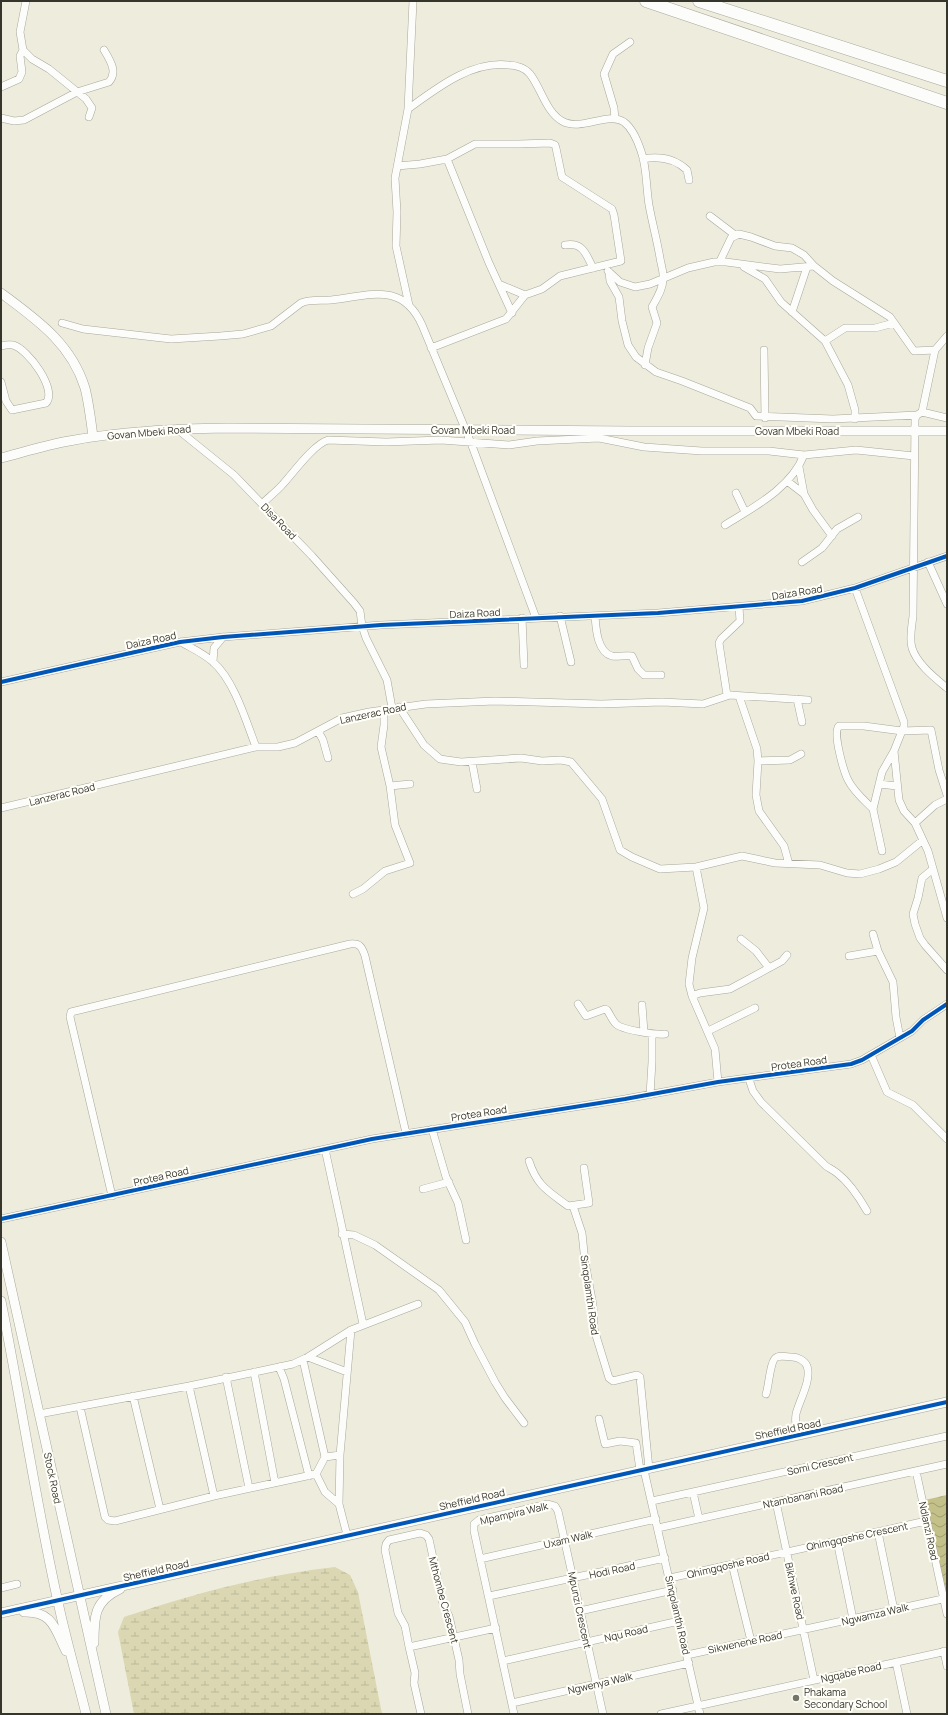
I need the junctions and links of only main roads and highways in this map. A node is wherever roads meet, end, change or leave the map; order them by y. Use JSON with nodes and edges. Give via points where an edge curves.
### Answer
{"nodes":[{"id":1,"x":646,"y":1,"type":"edge"},
{"id":2,"x":699,"y":1,"type":"edge"},
{"id":3,"x":947,"y":81,"type":"edge"},
{"id":4,"x":947,"y":103,"type":"edge"},
{"id":5,"x":1,"y":293,"type":"edge"},
{"id":6,"x":947,"y":431,"type":"edge"},
{"id":7,"x":93,"y":437,"type":"junction"},
{"id":8,"x":1,"y":458,"type":"edge"},
{"id":9,"x":1,"y":1242,"type":"edge"},
{"id":10,"x":1,"y":1301,"type":"edge"},
{"id":11,"x":947,"y":1402,"type":"edge"},
{"id":12,"x":136,"y":1582,"type":"junction"},
{"id":13,"x":79,"y":1596,"type":"junction"},
{"id":14,"x":58,"y":1602,"type":"junction"},
{"id":15,"x":2,"y":1613,"type":"edge"},
{"id":16,"x":94,"y":1657,"type":"junction"},
{"id":17,"x":75,"y":1672,"type":"junction"},
{"id":18,"x":86,"y":1714,"type":"edge"},
{"id":19,"x":106,"y":1714,"type":"edge"}],
"edges":[{"from":1,"to":4,"type":"highway"},
{"from":2,"to":3,"type":"highway"},
{"from":5,"to":7,"type":"main road","via":[[50,331],[69,354],[85,391]]},
{"from":6,"to":7,"type":"main road","name":"Govan Mbeki Road","via":[[228,428],[177,429]]},
{"from":7,"to":8,"type":"main road","name":"Govan Mbeki Road"},
{"from":9,"to":13,"type":"main road","name":"Stock Road"},
{"from":10,"to":14,"type":"main road","name":"Stock Road"},
{"from":11,"to":12,"type":"main road","name":"Sheffield Road"},
{"from":12,"to":13,"type":"main road","name":"Sheffield Road"},
{"from":12,"to":16,"type":"main road","via":[[112,1593],[99,1606],[94,1621]]},
{"from":13,"to":14,"type":"main road","name":"Sheffield Road"},
{"from":13,"to":16,"type":"main road","name":"Stock Road"},
{"from":14,"to":15,"type":"main road","name":"Sheffield Road"},
{"from":14,"to":17,"type":"main road","name":"Stock Road"},
{"from":15,"to":17,"type":"main road","via":[[30,1612],[46,1617],[54,1624]]},
{"from":16,"to":19,"type":"main road","name":"Stock Road"},
{"from":17,"to":18,"type":"main road","name":"Stock Road"}]}
